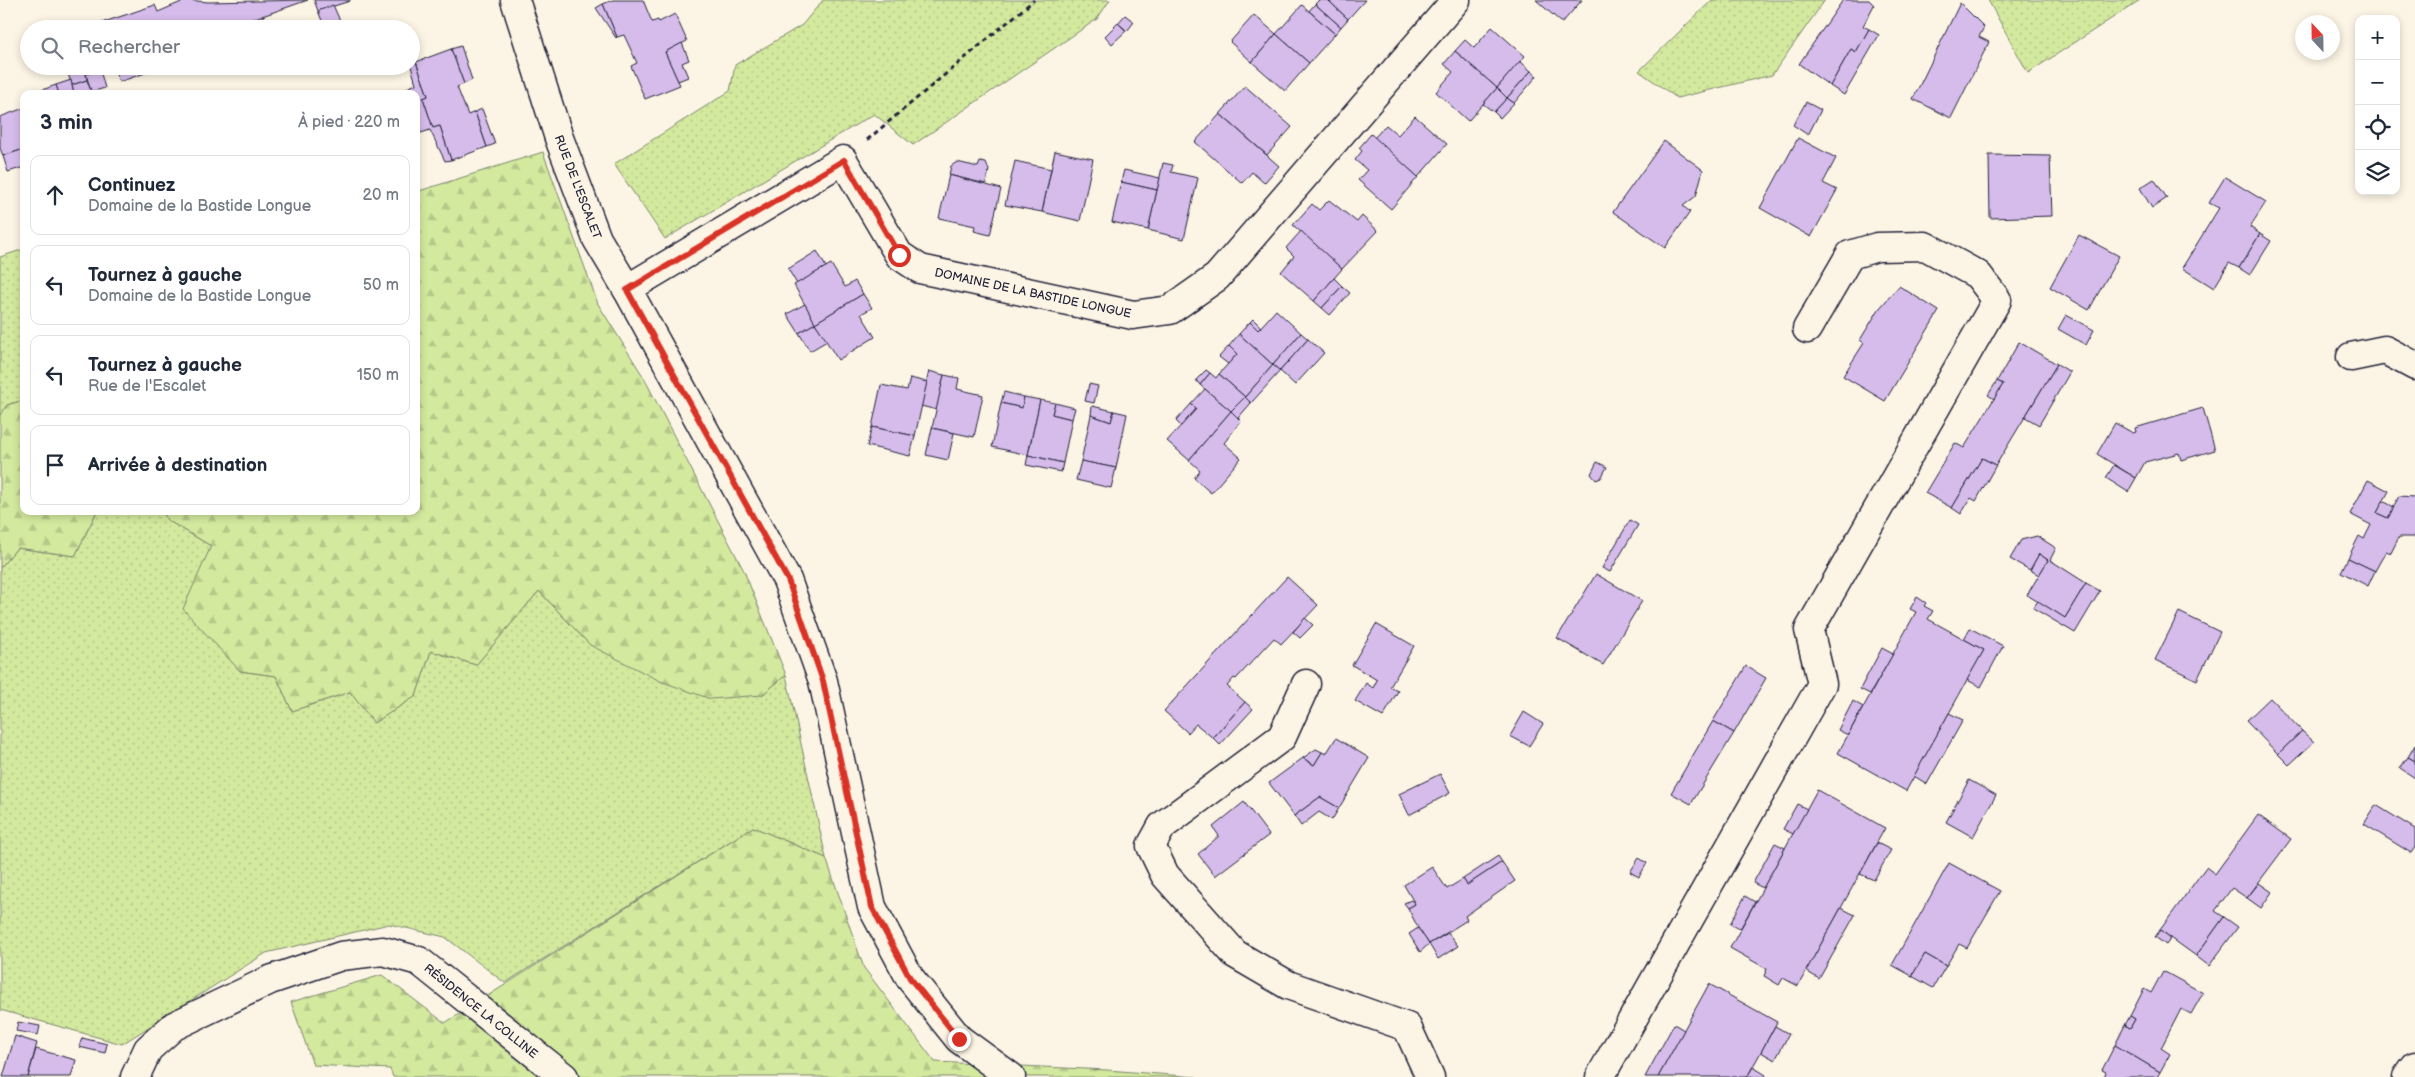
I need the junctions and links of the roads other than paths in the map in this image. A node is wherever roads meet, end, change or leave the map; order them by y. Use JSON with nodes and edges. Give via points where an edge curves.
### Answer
{"nodes":[{"id":1,"x":515,"y":0,"type":"edge"},
{"id":2,"x":1456,"y":0,"type":"edge"},
{"id":3,"x":627,"y":290,"type":"junction"},
{"id":4,"x":1807,"y":329,"type":"dead end"},
{"id":5,"x":2351,"y":357,"type":"dead end"},
{"id":6,"x":2415,"y":366,"type":"edge"},
{"id":7,"x":1306,"y":684,"type":"dead end"},
{"id":8,"x":2415,"y":1066,"type":"edge"},
{"id":9,"x":135,"y":1077,"type":"edge"},
{"id":10,"x":564,"y":1077,"type":"edge"},
{"id":11,"x":1011,"y":1077,"type":"edge"},
{"id":12,"x":1430,"y":1077,"type":"edge"},
{"id":13,"x":1600,"y":1077,"type":"edge"},
{"id":14,"x":2407,"y":1077,"type":"edge"}],
"edges":[{"from":1,"to":3,"type":"street","name":"RUE DE L'ESCALET","via":[[559,138],[597,239]]},
{"from":2,"to":3,"type":"street","name":"DOMAINE DE LA BASTIDE LONGUE","via":[[1217,277],[1170,310],[1132,315],[920,269],[899,255],[844,160]]},
{"from":3,"to":11,"type":"street","name":"RUE DE L'ESCALET","via":[[788,580],[823,681],[872,907],[910,978],[959,1039]]},
{"from":4,"to":13,"type":"street","via":[[1850,255],[1877,246],[1925,246],[1978,274],[1997,300],[1809,630],[1822,684]]},
{"from":5,"to":6,"type":"street","via":[[2385,350]]},
{"from":7,"to":12,"type":"street","via":[[1282,737],[1162,826],[1151,846],[1165,875],[1235,954],[1288,985],[1407,1027]]},
{"from":8,"to":14,"type":"street"},
{"from":9,"to":10,"type":"street","name":"RÉSIDENCE LA COLLINE","via":[[148,1050],[174,1026],[270,980],[341,956],[383,951],[419,961]]}]}
